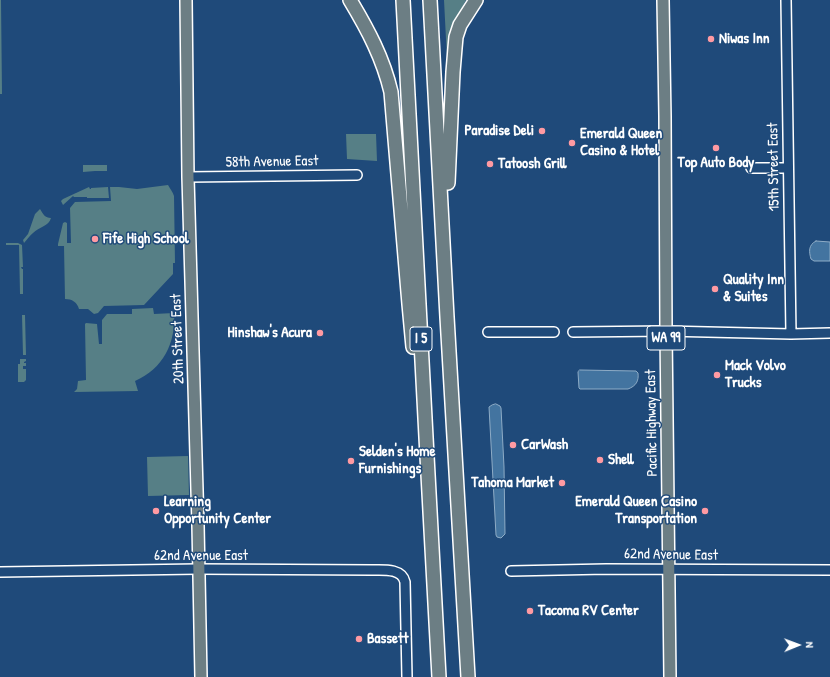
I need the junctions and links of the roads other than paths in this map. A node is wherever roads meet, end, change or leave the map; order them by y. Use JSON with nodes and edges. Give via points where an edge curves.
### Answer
{"nodes":[{"id":1,"x":186,"y":0,"type":"edge"},
{"id":2,"x":350,"y":0,"type":"edge"},
{"id":3,"x":403,"y":0,"type":"edge"},
{"id":4,"x":430,"y":0,"type":"edge"},
{"id":5,"x":476,"y":0,"type":"edge"},
{"id":6,"x":663,"y":0,"type":"edge"},
{"id":7,"x":786,"y":0,"type":"edge"},
{"id":8,"x":751,"y":168,"type":"dead end"},
{"id":9,"x":788,"y":168,"type":"junction"},
{"id":10,"x":357,"y":175,"type":"dead end"},
{"id":11,"x":188,"y":177,"type":"junction"},
{"id":12,"x":447,"y":317,"type":"junction"},
{"id":13,"x":666,"y":331,"type":"junction"},
{"id":14,"x":488,"y":332,"type":"dead end"},
{"id":15,"x":554,"y":332,"type":"dead end"},
{"id":16,"x":573,"y":332,"type":"dead end"},
{"id":17,"x":830,"y":333,"type":"edge"},
{"id":18,"x":790,"y":334,"type":"junction"},
{"id":19,"x":424,"y":402,"type":"junction"},
{"id":20,"x":198,"y":569,"type":"junction"},
{"id":21,"x":669,"y":569,"type":"junction"},
{"id":22,"x":830,"y":570,"type":"edge"},
{"id":23,"x":511,"y":571,"type":"dead end"},
{"id":24,"x":0,"y":572,"type":"edge"},
{"id":25,"x":201,"y":677,"type":"edge"},
{"id":26,"x":407,"y":677,"type":"edge"},
{"id":27,"x":439,"y":677,"type":"edge"},
{"id":28,"x":468,"y":677,"type":"edge"},
{"id":29,"x":670,"y":677,"type":"edge"}],
"edges":[{"from":1,"to":11,"type":"main road","name":"20th Street East"},
{"from":2,"to":19,"type":"highway","via":[[378,52],[391,92],[412,339]]},
{"from":3,"to":19,"type":"highway","number":"I 5"},
{"from":4,"to":12,"type":"highway","number":"I 5"},
{"from":5,"to":12,"type":"highway","via":[[460,25],[454,48],[448,164]]},
{"from":6,"to":13,"type":"main road","name":"Pacific Highway East","number":"WA 99"},
{"from":7,"to":9,"type":"street","name":"15th Street East"},
{"from":8,"to":9,"type":"street"},
{"from":9,"to":18,"type":"street","name":"15th Street East"},
{"from":10,"to":11,"type":"street","name":"58th Avenue East"},
{"from":11,"to":20,"type":"main road","name":"20th Street East"},
{"from":12,"to":28,"type":"highway","number":"I 5"},
{"from":13,"to":16,"type":"street"},
{"from":13,"to":18,"type":"street"},
{"from":13,"to":21,"type":"main road","name":"Pacific Highway East","number":"WA 99"},
{"from":14,"to":15,"type":"street"},
{"from":17,"to":18,"type":"street"},
{"from":19,"to":27,"type":"highway","number":"I 5"},
{"from":20,"to":24,"type":"street","name":"62nd Avenue East"},
{"from":20,"to":25,"type":"main road","name":"20th Street East"},
{"from":20,"to":26,"type":"street","name":"62nd Avenue East","via":[[378,570],[402,575],[405,584]]},
{"from":21,"to":22,"type":"street","name":"62nd Avenue East"},
{"from":21,"to":23,"type":"street","name":"62nd Avenue East"},
{"from":21,"to":29,"type":"main road","name":"Pacific Highway East","number":"WA 99"}]}
